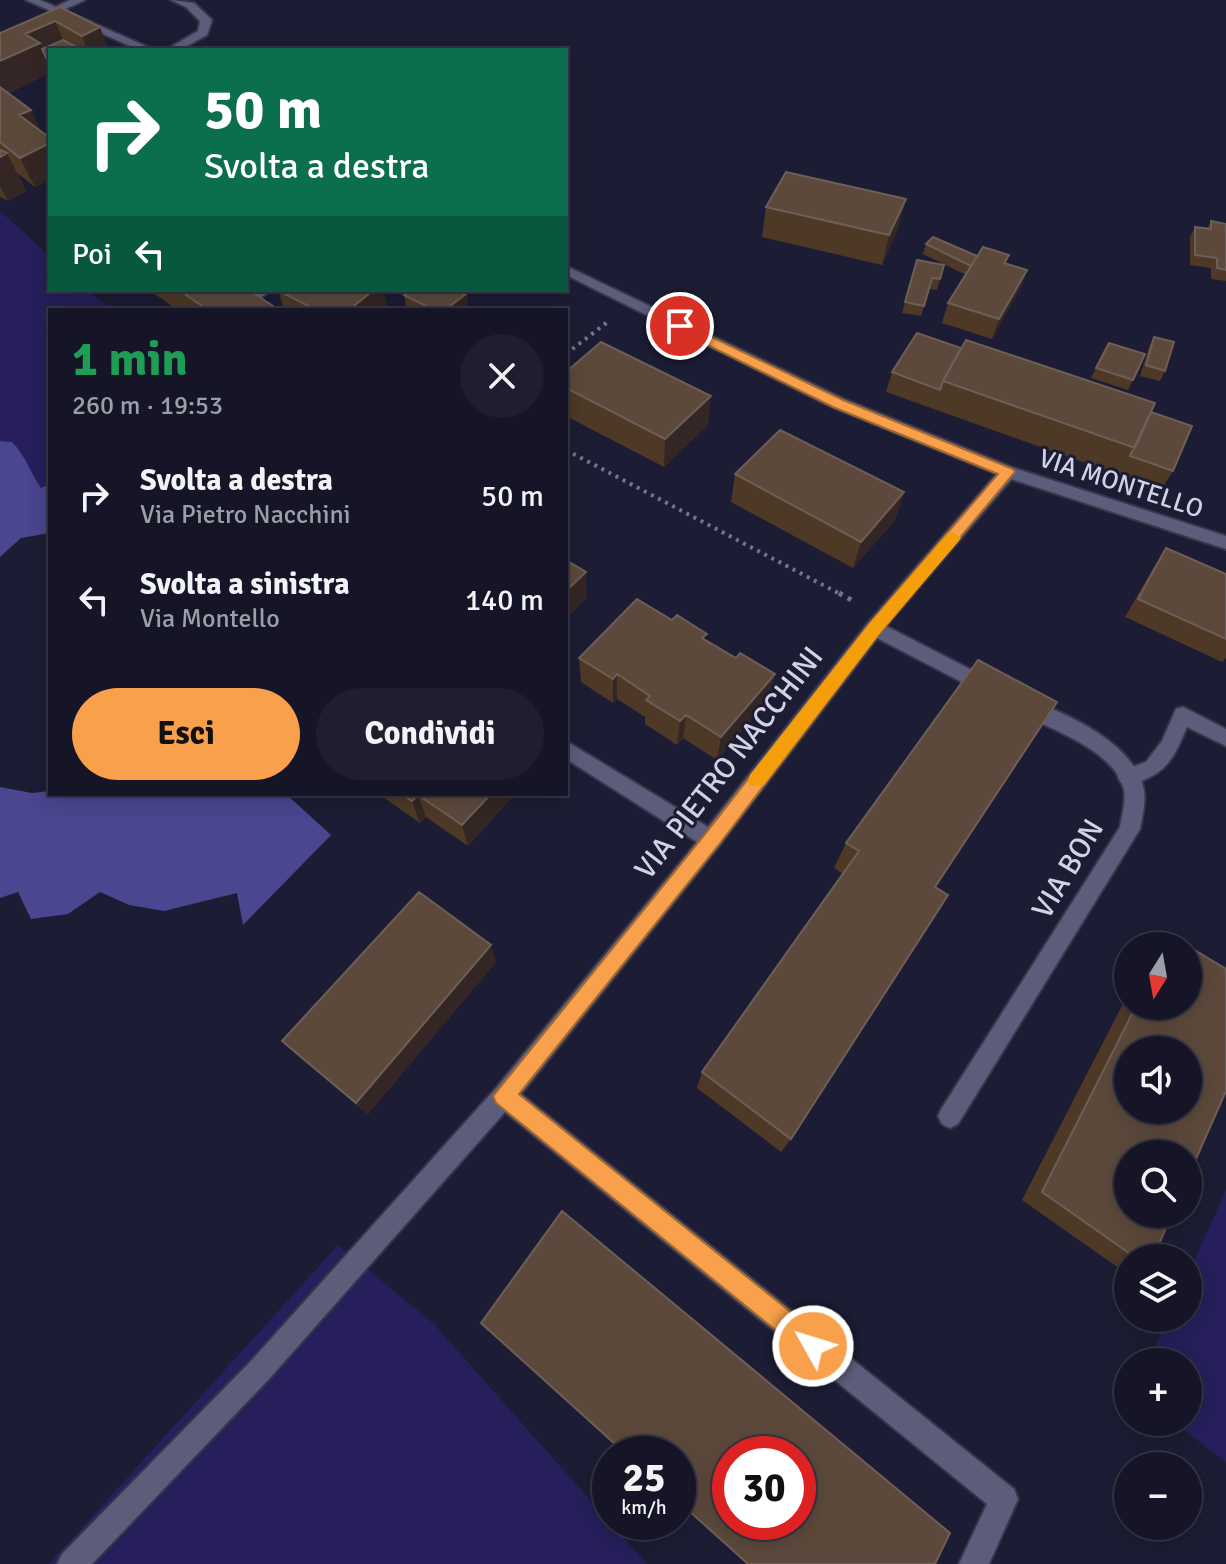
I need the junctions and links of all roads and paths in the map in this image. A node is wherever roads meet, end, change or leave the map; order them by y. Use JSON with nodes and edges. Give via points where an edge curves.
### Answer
{"nodes":[{"id":1,"x":31,"y":0,"type":"edge"},
{"id":2,"x":80,"y":0,"type":"edge"},
{"id":3,"x":176,"y":0,"type":"edge"},
{"id":4,"x":55,"y":10,"type":"junction"},
{"id":5,"x":144,"y":48,"type":"edge"},
{"id":6,"x":176,"y":48,"type":"edge"},
{"id":7,"x":568,"y":271,"type":"edge"},
{"id":8,"x":261,"y":292,"type":"edge"},
{"id":9,"x":251,"y":298,"type":"edge"},
{"id":10,"x":610,"y":312,"type":"dead end"},
{"id":11,"x":568,"y":352,"type":"edge"},
{"id":12,"x":1008,"y":472,"type":"junction"},
{"id":13,"x":1226,"y":543,"type":"edge"},
{"id":14,"x":874,"y":628,"type":"junction"},
{"id":15,"x":1226,"y":738,"type":"edge"},
{"id":16,"x":568,"y":750,"type":"edge"},
{"id":17,"x":1128,"y":777,"type":"junction"},
{"id":18,"x":711,"y":840,"type":"junction"},
{"id":19,"x":504,"y":1096,"type":"junction"},
{"id":20,"x":950,"y":1116,"type":"dead end"},
{"id":21,"x":72,"y":1564,"type":"edge"},
{"id":22,"x":974,"y":1564,"type":"edge"}],
"edges":[{"from":1,"to":4,"type":"street"},
{"from":2,"to":4,"type":"street"},
{"from":3,"to":6,"type":"street","via":[[206,20],[203,33]]},
{"from":4,"to":5,"type":"street"},
{"from":7,"to":12,"type":"street","name":"VIA MONTELLO","via":[[838,403]]},
{"from":8,"to":9,"type":"street"},
{"from":10,"to":11,"type":"path","via":[[611,319]]},
{"from":12,"to":13,"type":"street","name":"VIA MONTELLO"},
{"from":12,"to":14,"type":"street","name":"VIA PIETRO NACCHINI"},
{"from":14,"to":17,"type":"street","via":[[1100,746],[1123,765]]},
{"from":14,"to":18,"type":"street","name":"VIA PIETRO NACCHINI"},
{"from":15,"to":17,"type":"street","via":[[1183,715],[1153,768]]},
{"from":16,"to":18,"type":"street"},
{"from":17,"to":20,"type":"street","name":"VIA BON","via":[[1134,790],[1130,829]]},
{"from":18,"to":19,"type":"street","name":"VIA PIETRO NACCHINI"},
{"from":19,"to":21,"type":"street","name":"VIA PIETRO NACCHINI","via":[[260,1370]]},
{"from":19,"to":22,"type":"street","via":[[1004,1499]]}]}
